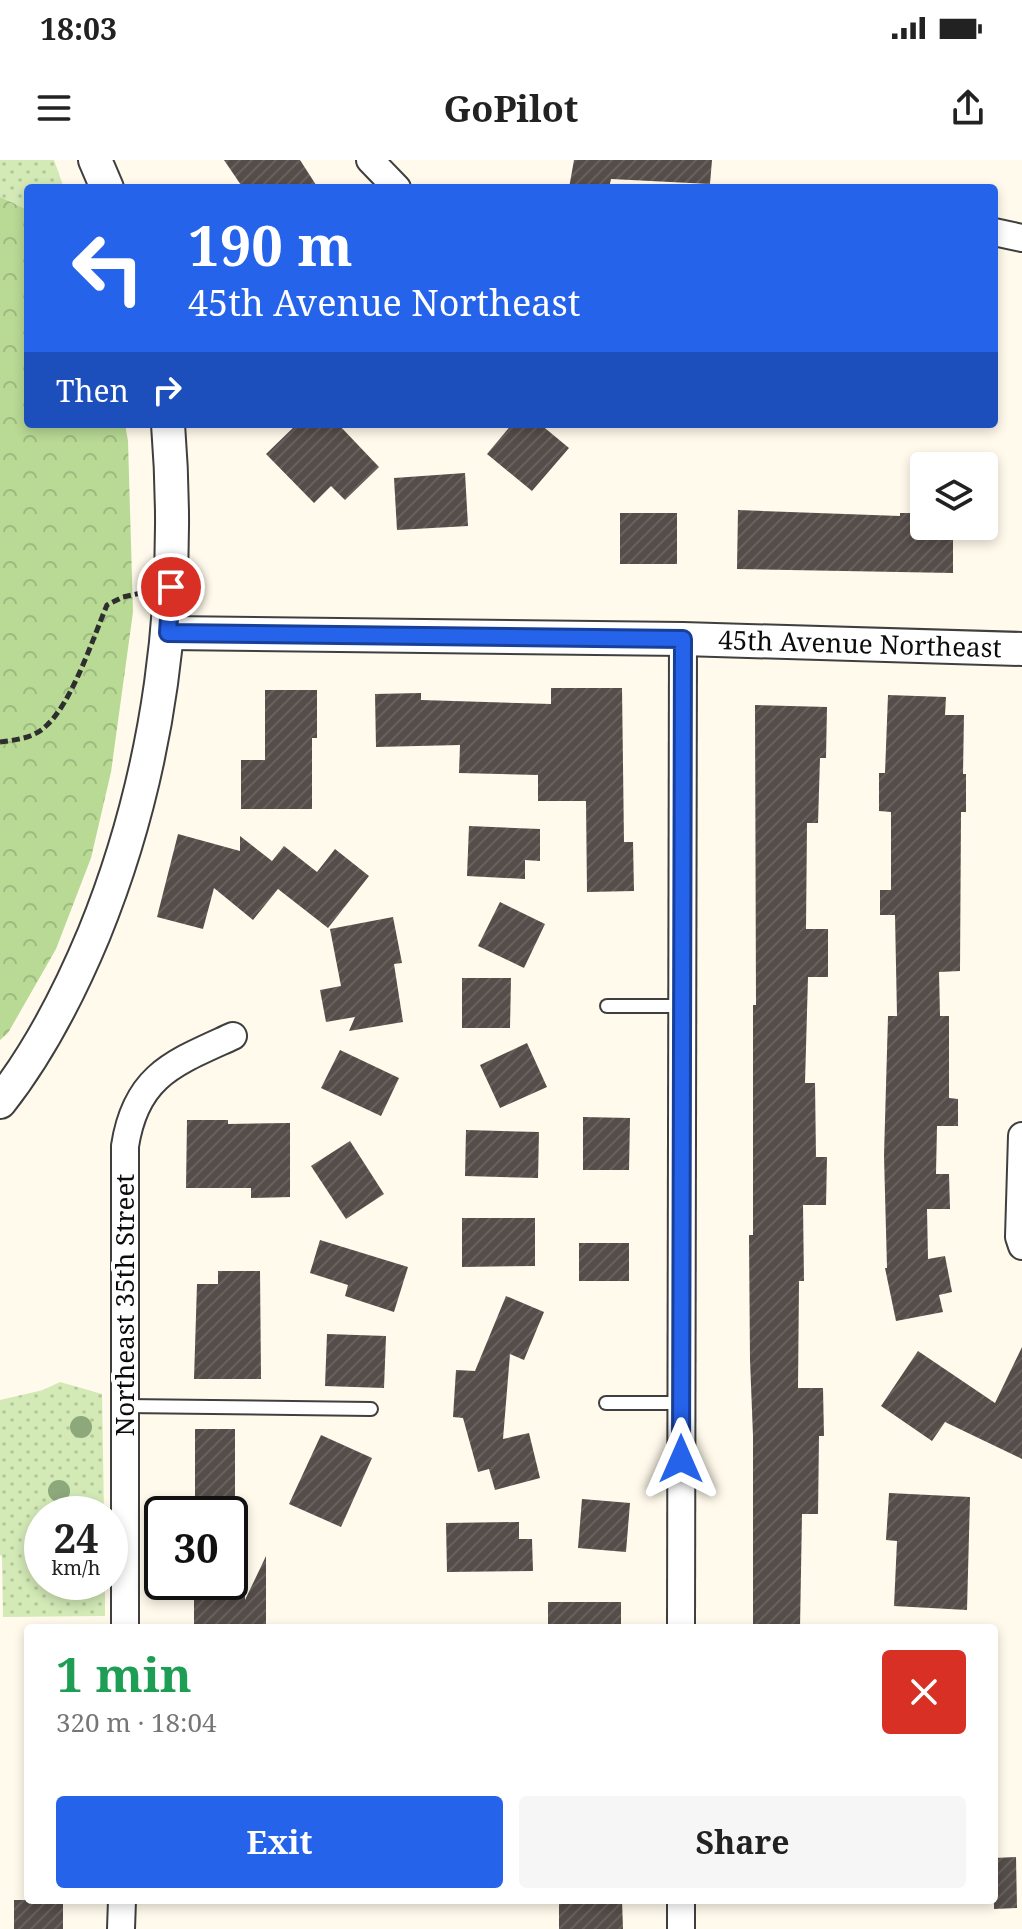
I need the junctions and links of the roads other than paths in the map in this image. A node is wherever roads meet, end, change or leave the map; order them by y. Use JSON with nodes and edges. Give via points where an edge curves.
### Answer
{"nodes":[{"id":1,"x":95,"y":160,"type":"edge"},
{"id":2,"x":370,"y":160,"type":"edge"},
{"id":3,"x":105,"y":184,"type":"edge"},
{"id":4,"x":393,"y":184,"type":"edge"},
{"id":5,"x":998,"y":233,"type":"edge"},
{"id":6,"x":1022,"y":238,"type":"edge"},
{"id":7,"x":168,"y":428,"type":"edge"},
{"id":8,"x":168,"y":633,"type":"junction"},
{"id":9,"x":683,"y":639,"type":"junction"},
{"id":10,"x":1022,"y":649,"type":"edge"},
{"id":11,"x":607,"y":1006,"type":"dead end"},
{"id":12,"x":682,"y":1006,"type":"junction"},
{"id":13,"x":233,"y":1036,"type":"dead end"},
{"id":14,"x":0,"y":1102,"type":"edge"},
{"id":15,"x":1022,"y":1136,"type":"edge"},
{"id":16,"x":1022,"y":1246,"type":"edge"},
{"id":17,"x":606,"y":1403,"type":"dead end"},
{"id":18,"x":681,"y":1403,"type":"junction"},
{"id":19,"x":125,"y":1406,"type":"junction"},
{"id":20,"x":371,"y":1409,"type":"dead end"},
{"id":21,"x":125,"y":1624,"type":"edge"},
{"id":22,"x":681,"y":1624,"type":"edge"},
{"id":23,"x":122,"y":1904,"type":"edge"},
{"id":24,"x":681,"y":1904,"type":"edge"},
{"id":25,"x":121,"y":1929,"type":"edge"},
{"id":26,"x":681,"y":1929,"type":"edge"}],
"edges":[{"from":1,"to":3,"type":"street"},
{"from":2,"to":4,"type":"street"},
{"from":5,"to":6,"type":"street"},
{"from":7,"to":8,"type":"street","via":[[173,551]]},
{"from":8,"to":9,"type":"street","name":"45th Avenue Northeast"},
{"from":8,"to":14,"type":"street","via":[[137,810],[109,898],[51,1027]]},
{"from":9,"to":10,"type":"street","name":"45th Avenue Northeast"},
{"from":9,"to":12,"type":"street"},
{"from":11,"to":12,"type":"lane"},
{"from":12,"to":18,"type":"street"},
{"from":13,"to":19,"type":"street","name":"Northeast 35th Street","via":[[164,1072],[147,1088],[129,1120]]},
{"from":15,"to":16,"type":"street"},
{"from":17,"to":18,"type":"lane"},
{"from":18,"to":22,"type":"street"},
{"from":19,"to":20,"type":"lane"},
{"from":19,"to":21,"type":"street","name":"Northeast 35th Street"},
{"from":23,"to":25,"type":"street"},
{"from":24,"to":26,"type":"street"}]}
